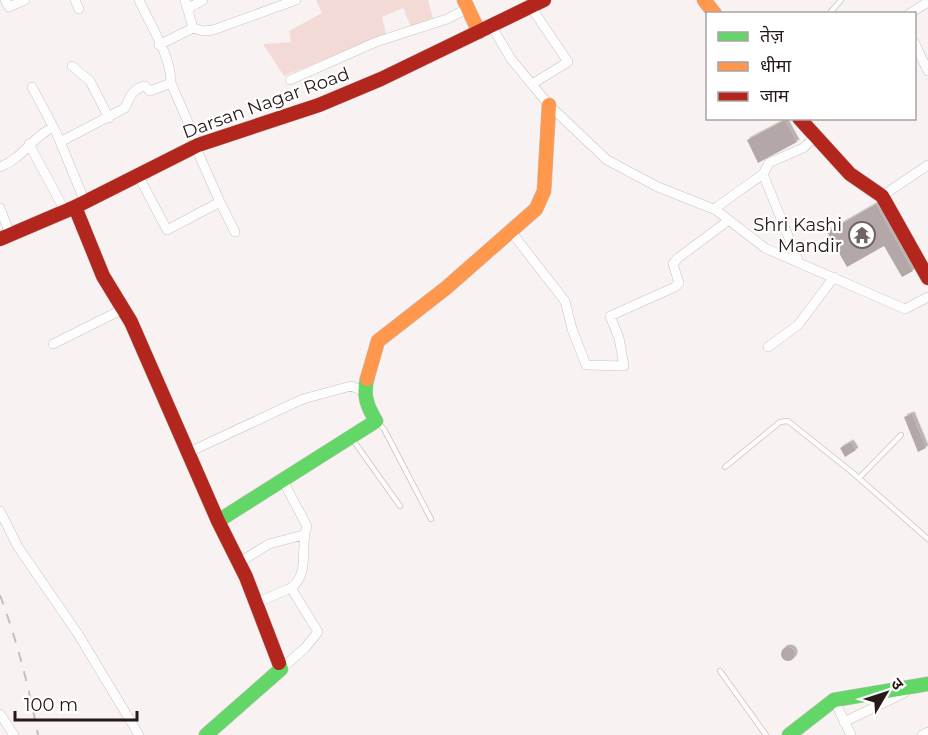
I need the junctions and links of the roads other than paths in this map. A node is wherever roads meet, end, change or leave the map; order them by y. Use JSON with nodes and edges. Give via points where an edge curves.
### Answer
{"nodes":[{"id":1,"x":25,"y":0,"type":"edge"},
{"id":2,"x":139,"y":0,"type":"edge"},
{"id":3,"x":203,"y":0,"type":"edge"},
{"id":4,"x":296,"y":0,"type":"edge"},
{"id":5,"x":544,"y":0,"type":"edge"},
{"id":6,"x":704,"y":0,"type":"edge"},
{"id":7,"x":841,"y":0,"type":"edge"},
{"id":8,"x":928,"y":2,"type":"edge"},
{"id":9,"x":187,"y":4,"type":"edge"},
{"id":10,"x":466,"y":4,"type":"edge"},
{"id":11,"x":5,"y":6,"type":"edge"},
{"id":12,"x":531,"y":7,"type":"junction"},
{"id":13,"x":713,"y":12,"type":"edge"},
{"id":14,"x":831,"y":12,"type":"edge"},
{"id":15,"x":912,"y":12,"type":"edge"},
{"id":16,"x":193,"y":28,"type":"junction"},
{"id":17,"x":485,"y":29,"type":"junction"},
{"id":18,"x":916,"y":44,"type":"edge"},
{"id":19,"x":159,"y":45,"type":"junction"},
{"id":20,"x":72,"y":66,"type":"dead end"},
{"id":21,"x":928,"y":71,"type":"edge"},
{"id":22,"x":290,"y":80,"type":"dead end"},
{"id":23,"x":171,"y":83,"type":"junction"},
{"id":24,"x":532,"y":84,"type":"junction"},
{"id":25,"x":32,"y":87,"type":"dead end"},
{"id":26,"x":549,"y":105,"type":"junction"},
{"id":27,"x":109,"y":118,"type":"junction"},
{"id":28,"x":800,"y":120,"type":"edge"},
{"id":29,"x":53,"y":127,"type":"junction"},
{"id":30,"x":814,"y":138,"type":"junction"},
{"id":31,"x":60,"y":142,"type":"junction"},
{"id":32,"x":29,"y":144,"type":"junction"},
{"id":33,"x":196,"y":145,"type":"junction"},
{"id":34,"x":928,"y":165,"type":"edge"},
{"id":35,"x":0,"y":167,"type":"edge"},
{"id":36,"x":763,"y":174,"type":"junction"},
{"id":37,"x":138,"y":175,"type":"junction"},
{"id":38,"x":882,"y":196,"type":"junction"},
{"id":39,"x":220,"y":202,"type":"junction"},
{"id":40,"x":75,"y":206,"type":"junction"},
{"id":41,"x":0,"y":208,"type":"edge"},
{"id":42,"x":714,"y":209,"type":"junction"},
{"id":43,"x":729,"y":220,"type":"junction"},
{"id":44,"x":235,"y":232,"type":"dead end"},
{"id":45,"x":512,"y":232,"type":"junction"},
{"id":46,"x":5,"y":237,"type":"edge"},
{"id":47,"x":799,"y":263,"type":"junction"},
{"id":48,"x":834,"y":277,"type":"junction"},
{"id":49,"x":928,"y":278,"type":"edge"},
{"id":50,"x":928,"y":297,"type":"edge"},
{"id":51,"x":123,"y":309,"type":"junction"},
{"id":52,"x":53,"y":344,"type":"dead end"},
{"id":53,"x":768,"y":347,"type":"dead end"},
{"id":54,"x":364,"y":391,"type":"junction"},
{"id":55,"x":376,"y":421,"type":"junction"},
{"id":56,"x":901,"y":435,"type":"dead end"},
{"id":57,"x":351,"y":437,"type":"junction"},
{"id":58,"x":187,"y":453,"type":"junction"},
{"id":59,"x":725,"y":467,"type":"dead end"},
{"id":60,"x":859,"y":478,"type":"junction"},
{"id":61,"x":283,"y":481,"type":"junction"},
{"id":62,"x":400,"y":506,"type":"dead end"},
{"id":63,"x":0,"y":511,"type":"edge"},
{"id":64,"x":431,"y":519,"type":"dead end"},
{"id":65,"x":218,"y":521,"type":"junction"},
{"id":66,"x":303,"y":535,"type":"junction"},
{"id":67,"x":928,"y":539,"type":"edge"},
{"id":68,"x":238,"y":563,"type":"junction"},
{"id":69,"x":291,"y":588,"type":"junction"},
{"id":70,"x":256,"y":603,"type":"junction"},
{"id":71,"x":281,"y":669,"type":"junction"},
{"id":72,"x":720,"y":671,"type":"dead end"},
{"id":73,"x":928,"y":684,"type":"edge"},
{"id":74,"x":914,"y":688,"type":"junction"},
{"id":75,"x":834,"y":700,"type":"junction"},
{"id":76,"x":0,"y":714,"type":"edge"},
{"id":77,"x":844,"y":722,"type":"junction"},
{"id":78,"x":928,"y":732,"type":"edge"},
{"id":79,"x":14,"y":735,"type":"edge"},
{"id":80,"x":139,"y":735,"type":"edge"},
{"id":81,"x":206,"y":735,"type":"edge"},
{"id":82,"x":766,"y":735,"type":"edge"},
{"id":83,"x":789,"y":735,"type":"edge"},
{"id":84,"x":851,"y":735,"type":"edge"},
{"id":85,"x":922,"y":735,"type":"edge"}],
"edges":[{"from":1,"to":11,"type":"street"},
{"from":2,"to":19,"type":"street"},
{"from":3,"to":9,"type":"street"},
{"from":4,"to":16,"type":"street","via":[[213,30]]},
{"from":5,"to":12,"type":"street","name":"Darsan Nagar Road"},
{"from":6,"to":13,"type":"street"},
{"from":7,"to":14,"type":"lane"},
{"from":8,"to":15,"type":"street"},
{"from":9,"to":16,"type":"street"},
{"from":10,"to":17,"type":"street"},
{"from":10,"to":22,"type":"street","via":[[447,19],[376,42]]},
{"from":12,"to":17,"type":"street","name":"Darsan Nagar Road"},
{"from":12,"to":24,"type":"street","via":[[568,62]]},
{"from":16,"to":19,"type":"street"},
{"from":17,"to":24,"type":"street"},
{"from":17,"to":33,"type":"street","name":"Darsan Nagar Road","via":[[319,105]]},
{"from":18,"to":21,"type":"street"},
{"from":19,"to":23,"type":"street","via":[[171,73]]},
{"from":20,"to":27,"type":"street","via":[[90,81]]},
{"from":23,"to":27,"type":"street","via":[[150,91],[139,87],[125,108]]},
{"from":23,"to":33,"type":"street"},
{"from":24,"to":26,"type":"street"},
{"from":25,"to":29,"type":"street"},
{"from":26,"to":42,"type":"street","via":[[607,160],[658,187]]},
{"from":26,"to":45,"type":"street","via":[[544,191],[536,209]]},
{"from":27,"to":31,"type":"street"},
{"from":28,"to":30,"type":"street"},
{"from":29,"to":31,"type":"street"},
{"from":29,"to":32,"type":"street"},
{"from":30,"to":36,"type":"street","via":[[803,148],[769,163]]},
{"from":30,"to":38,"type":"street"},
{"from":31,"to":40,"type":"street"},
{"from":32,"to":35,"type":"street","via":[[14,161]]},
{"from":32,"to":40,"type":"street"},
{"from":33,"to":37,"type":"street","name":"Darsan Nagar Road"},
{"from":33,"to":39,"type":"street"},
{"from":34,"to":38,"type":"street"},
{"from":36,"to":42,"type":"street"},
{"from":36,"to":47,"type":"street"},
{"from":37,"to":39,"type":"street","via":[[167,230]]},
{"from":37,"to":40,"type":"street","name":"Darsan Nagar Road"},
{"from":38,"to":49,"type":"street"},
{"from":39,"to":44,"type":"street"},
{"from":40,"to":46,"type":"street","name":"Darsan Nagar Road"},
{"from":40,"to":51,"type":"street","via":[[103,276]]},
{"from":41,"to":46,"type":"street"},
{"from":42,"to":43,"type":"street"},
{"from":43,"to":45,"type":"street","via":[[673,264],[679,283],[675,287],[610,316],[620,338],[624,366],[586,365],[565,301]]},
{"from":43,"to":47,"type":"street","via":[[765,248]]},
{"from":45,"to":54,"type":"street","via":[[378,340]]},
{"from":47,"to":48,"type":"street"},
{"from":48,"to":50,"type":"street","via":[[905,309]]},
{"from":48,"to":53,"type":"street","via":[[798,325]]},
{"from":51,"to":52,"type":"street"},
{"from":51,"to":58,"type":"street"},
{"from":54,"to":55,"type":"street"},
{"from":54,"to":58,"type":"street","via":[[351,386],[303,399]]},
{"from":55,"to":57,"type":"street"},
{"from":55,"to":64,"type":"lane","via":[[384,429]]},
{"from":56,"to":60,"type":"lane"},
{"from":57,"to":61,"type":"street"},
{"from":57,"to":62,"type":"lane"},
{"from":58,"to":65,"type":"street"},
{"from":59,"to":60,"type":"lane","via":[[780,422],[788,421]]},
{"from":60,"to":67,"type":"lane"},
{"from":61,"to":65,"type":"street"},
{"from":61,"to":66,"type":"street","via":[[307,526]]},
{"from":63,"to":80,"type":"street","via":[[18,547],[78,634]]},
{"from":65,"to":68,"type":"street"},
{"from":66,"to":68,"type":"street","via":[[269,544]]},
{"from":66,"to":69,"type":"street","via":[[302,572],[299,582]]},
{"from":68,"to":70,"type":"street"},
{"from":69,"to":70,"type":"street"},
{"from":69,"to":71,"type":"street","via":[[318,632]]},
{"from":70,"to":71,"type":"street"},
{"from":71,"to":81,"type":"street"},
{"from":72,"to":82,"type":"lane"},
{"from":73,"to":74,"type":"street"},
{"from":74,"to":75,"type":"street"},
{"from":74,"to":77,"type":"street"},
{"from":75,"to":77,"type":"street"},
{"from":75,"to":83,"type":"street"},
{"from":76,"to":79,"type":"street"},
{"from":77,"to":84,"type":"street"},
{"from":78,"to":85,"type":"street"}]}
